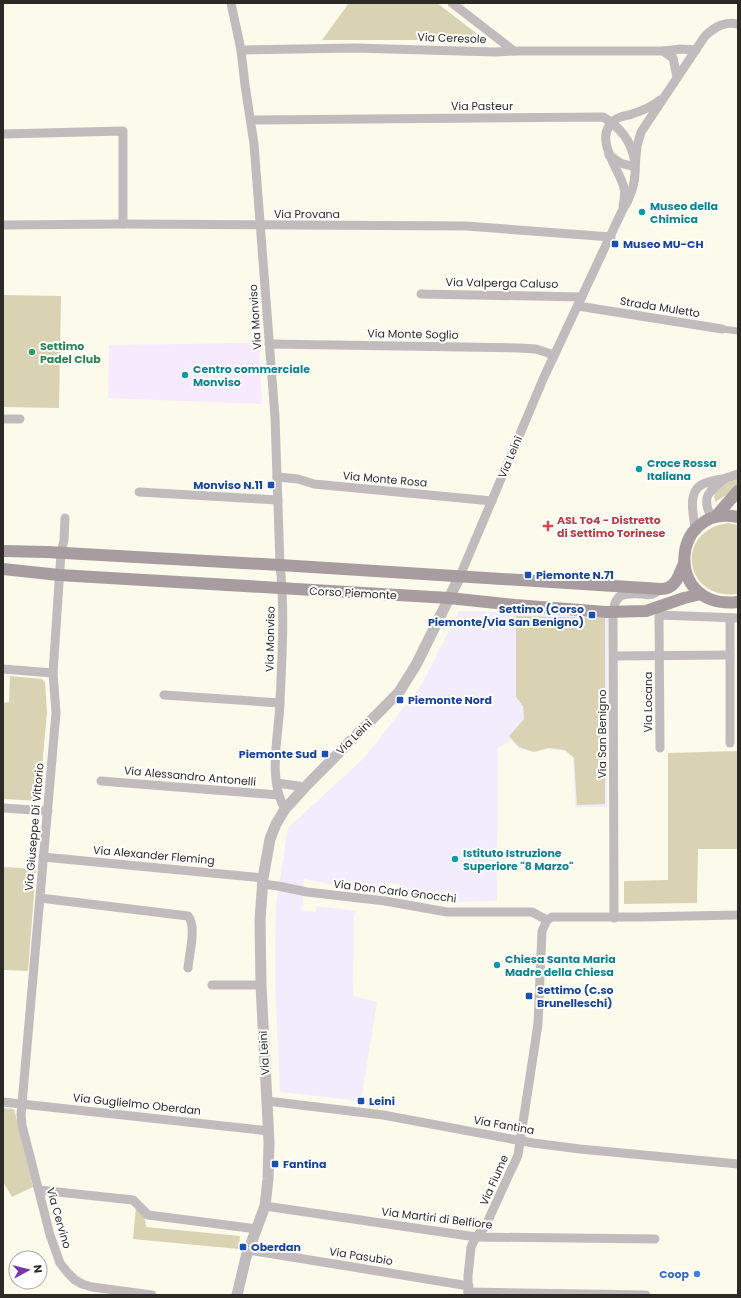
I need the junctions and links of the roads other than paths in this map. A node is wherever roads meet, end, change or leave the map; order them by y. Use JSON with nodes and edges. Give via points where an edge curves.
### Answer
{"nodes":[{"id":1,"x":231,"y":3,"type":"edge"},
{"id":2,"x":452,"y":3,"type":"edge"},
{"id":3,"x":738,"y":24,"type":"edge"},
{"id":4,"x":241,"y":50,"type":"junction"},
{"id":5,"x":696,"y":50,"type":"junction"},
{"id":6,"x":514,"y":51,"type":"junction"},
{"id":7,"x":663,"y":51,"type":"junction"},
{"id":8,"x":677,"y":77,"type":"junction"},
{"id":9,"x":663,"y":98,"type":"junction"},
{"id":10,"x":251,"y":120,"type":"junction"},
{"id":11,"x":612,"y":122,"type":"junction"},
{"id":12,"x":3,"y":134,"type":"edge"},
{"id":13,"x":609,"y":155,"type":"junction"},
{"id":14,"x":635,"y":167,"type":"junction"},
{"id":15,"x":622,"y":211,"type":"junction"},
{"id":16,"x":123,"y":224,"type":"junction"},
{"id":17,"x":3,"y":225,"type":"edge"},
{"id":18,"x":260,"y":226,"type":"junction"},
{"id":19,"x":611,"y":237,"type":"junction"},
{"id":20,"x":421,"y":294,"type":"dead end"},
{"id":21,"x":582,"y":297,"type":"junction"},
{"id":22,"x":578,"y":306,"type":"junction"},
{"id":23,"x":722,"y":328,"type":"joint"},
{"id":24,"x":738,"y":331,"type":"edge"},
{"id":25,"x":269,"y":344,"type":"junction"},
{"id":26,"x":554,"y":354,"type":"junction"},
{"id":27,"x":3,"y":419,"type":"edge"},
{"id":28,"x":20,"y":420,"type":"dead end"},
{"id":29,"x":738,"y":474,"type":"edge"},
{"id":30,"x":277,"y":477,"type":"junction"},
{"id":31,"x":726,"y":478,"type":"junction"},
{"id":32,"x":738,"y":490,"type":"edge"},
{"id":33,"x":139,"y":492,"type":"dead end"},
{"id":34,"x":278,"y":500,"type":"junction"},
{"id":35,"x":492,"y":501,"type":"junction"},
{"id":36,"x":714,"y":517,"type":"junction"},
{"id":37,"x":738,"y":517,"type":"edge"},
{"id":38,"x":65,"y":518,"type":"dead end"},
{"id":39,"x":695,"y":529,"type":"junction"},
{"id":40,"x":3,"y":551,"type":"edge"},
{"id":41,"x":61,"y":553,"type":"junction"},
{"id":42,"x":684,"y":563,"type":"junction"},
{"id":43,"x":280,"y":565,"type":"junction"},
{"id":44,"x":3,"y":569,"type":"edge"},
{"id":45,"x":59,"y":575,"type":"junction"},
{"id":46,"x":460,"y":576,"type":"junction"},
{"id":47,"x":283,"y":589,"type":"junction"},
{"id":48,"x":661,"y":589,"type":"junction"},
{"id":49,"x":701,"y":594,"type":"junction"},
{"id":50,"x":449,"y":598,"type":"junction"},
{"id":51,"x":738,"y":602,"type":"edge"},
{"id":52,"x":614,"y":611,"type":"junction"},
{"id":53,"x":734,"y":618,"type":"edge"},
{"id":54,"x":730,"y":654,"type":"junction"},
{"id":55,"x":660,"y":655,"type":"junction"},
{"id":56,"x":614,"y":656,"type":"junction"},
{"id":57,"x":3,"y":669,"type":"edge"},
{"id":58,"x":53,"y":673,"type":"junction"},
{"id":59,"x":164,"y":695,"type":"dead end"},
{"id":60,"x":280,"y":703,"type":"junction"},
{"id":61,"x":730,"y":743,"type":"dead end"},
{"id":62,"x":660,"y":748,"type":"dead end"},
{"id":63,"x":101,"y":781,"type":"dead end"},
{"id":64,"x":277,"y":782,"type":"junction"},
{"id":65,"x":304,"y":787,"type":"junction"},
{"id":66,"x":278,"y":795,"type":"junction"},
{"id":67,"x":3,"y":808,"type":"edge"},
{"id":68,"x":285,"y":809,"type":"junction"},
{"id":69,"x":48,"y":811,"type":"junction"},
{"id":70,"x":43,"y":857,"type":"junction"},
{"id":71,"x":262,"y":881,"type":"junction"},
{"id":72,"x":40,"y":898,"type":"junction"},
{"id":73,"x":738,"y":915,"type":"edge"},
{"id":74,"x":614,"y":918,"type":"junction"},
{"id":75,"x":547,"y":920,"type":"junction"},
{"id":76,"x":188,"y":968,"type":"dead end"},
{"id":77,"x":212,"y":985,"type":"dead end"},
{"id":78,"x":261,"y":985,"type":"junction"},
{"id":79,"x":267,"y":1101,"type":"junction"},
{"id":80,"x":3,"y":1102,"type":"edge"},
{"id":81,"x":23,"y":1104,"type":"junction"},
{"id":82,"x":269,"y":1131,"type":"junction"},
{"id":83,"x":520,"y":1140,"type":"junction"},
{"id":84,"x":738,"y":1164,"type":"edge"},
{"id":85,"x":38,"y":1190,"type":"junction"},
{"id":86,"x":266,"y":1206,"type":"junction"},
{"id":87,"x":258,"y":1229,"type":"junction"},
{"id":88,"x":476,"y":1237,"type":"junction"},
{"id":89,"x":655,"y":1239,"type":"dead end"},
{"id":90,"x":249,"y":1250,"type":"junction"},
{"id":91,"x":468,"y":1291,"type":"edge"},
{"id":92,"x":152,"y":1295,"type":"edge"},
{"id":93,"x":237,"y":1295,"type":"edge"},
{"id":94,"x":646,"y":1295,"type":"edge"}],
"edges":[{"from":1,"to":4,"type":"street","name":"Via Monviso"},
{"from":2,"to":6,"type":"street"},
{"from":3,"to":5,"type":"street","via":[[731,22],[714,28]]},
{"from":4,"to":6,"type":"street","name":"Via Ceresole","via":[[355,48]]},
{"from":4,"to":10,"type":"street","name":"Via Monviso"},
{"from":5,"to":7,"type":"street","name":"Via Ceresole"},
{"from":5,"to":8,"type":"street"},
{"from":6,"to":7,"type":"street","name":"Via Ceresole"},
{"from":7,"to":8,"type":"street","via":[[673,58]]},
{"from":8,"to":9,"type":"street"},
{"from":9,"to":11,"type":"street","via":[[648,108]]},
{"from":9,"to":14,"type":"street","via":[[639,137]]},
{"from":10,"to":11,"type":"street","name":"Via Pasteur","via":[[603,117]]},
{"from":10,"to":18,"type":"street","name":"Via Monviso"},
{"from":11,"to":13,"type":"street","via":[[606,137]]},
{"from":11,"to":14,"type":"street","via":[[630,145],[634,153]]},
{"from":12,"to":16,"type":"street","via":[[123,131]]},
{"from":13,"to":14,"type":"street","via":[[620,164]]},
{"from":13,"to":15,"type":"street","via":[[623,182],[625,191]]},
{"from":14,"to":15,"type":"street","via":[[630,199]]},
{"from":15,"to":19,"type":"street","name":"Via Leinì"},
{"from":16,"to":17,"type":"street","name":"Via Provana"},
{"from":16,"to":18,"type":"street","name":"Via Provana"},
{"from":18,"to":19,"type":"street","name":"Via Provana","via":[[466,226]]},
{"from":18,"to":25,"type":"street","name":"Via Monviso"},
{"from":19,"to":21,"type":"street","name":"Via Leinì"},
{"from":20,"to":21,"type":"street","name":"Via Valperga Caluso"},
{"from":21,"to":22,"type":"street","name":"Via Leinì"},
{"from":22,"to":23,"type":"street","name":"Strada Muletto"},
{"from":22,"to":26,"type":"street","name":"Via Leinì"},
{"from":23,"to":24,"type":"street","name":"Strada Muletto"},
{"from":25,"to":26,"type":"street","name":"Via Monte Soglio","via":[[536,348]]},
{"from":25,"to":30,"type":"street","name":"Via Monviso"},
{"from":26,"to":35,"type":"street","name":"Via Leinì"},
{"from":27,"to":28,"type":"street"},
{"from":29,"to":31,"type":"street"},
{"from":30,"to":34,"type":"street","name":"Via Monviso"},
{"from":30,"to":35,"type":"street","name":"Via Monte Rosa","via":[[314,484]]},
{"from":31,"to":36,"type":"street","via":[[708,494],[707,510]]},
{"from":31,"to":39,"type":"street","via":[[701,485],[696,491],[692,500]]},
{"from":32,"to":36,"type":"main road"},
{"from":33,"to":34,"type":"street"},
{"from":34,"to":43,"type":"street","name":"Via Monviso"},
{"from":35,"to":46,"type":"street","name":"Via Leinì"},
{"from":36,"to":37,"type":"main road"},
{"from":36,"to":39,"type":"main road"},
{"from":38,"to":41,"type":"street","name":"Via Giuseppe Di Vittorio"},
{"from":39,"to":42,"type":"main road","via":[[684,551]]},
{"from":40,"to":41,"type":"main road","name":"Corso Piemonte"},
{"from":41,"to":43,"type":"main road","name":"Corso Piemonte"},
{"from":41,"to":45,"type":"street","name":"Via Giuseppe Di Vittorio"},
{"from":42,"to":48,"type":"main road","via":[[674,585]]},
{"from":42,"to":49,"type":"main road","via":[[686,575],[692,586]]},
{"from":43,"to":46,"type":"main road","name":"Corso Piemonte"},
{"from":43,"to":47,"type":"street","name":"Via Monviso"},
{"from":44,"to":45,"type":"main road","name":"Corso Piemonte"},
{"from":45,"to":47,"type":"main road","name":"Corso Piemonte"},
{"from":45,"to":58,"type":"street","name":"Via Giuseppe Di Vittorio"},
{"from":46,"to":48,"type":"main road","name":"Corso Piemonte"},
{"from":46,"to":50,"type":"street","name":"Via Leinì"},
{"from":47,"to":50,"type":"main road","name":"Corso Piemonte"},
{"from":47,"to":60,"type":"street","name":"Via Monviso"},
{"from":48,"to":52,"type":"street","name":"Via San Benigno","via":[[652,595],[621,595],[617,598]]},
{"from":49,"to":51,"type":"main road","via":[[712,601]]},
{"from":49,"to":52,"type":"main road","name":"Corso Piemonte","via":[[646,611]]},
{"from":50,"to":52,"type":"main road","name":"Corso Piemonte"},
{"from":50,"to":65,"type":"street","name":"Via Leinì","via":[[416,665],[399,692]]},
{"from":52,"to":56,"type":"street","name":"Via San Benigno"},
{"from":53,"to":54,"type":"street"},
{"from":53,"to":55,"type":"street","name":"Via Locana","via":[[659,615]]},
{"from":54,"to":55,"type":"street","name":"Via Locana"},
{"from":54,"to":61,"type":"street"},
{"from":55,"to":56,"type":"street","name":"Via Locana"},
{"from":55,"to":62,"type":"street","name":"Via Locana"},
{"from":56,"to":74,"type":"street","name":"Via San Benigno"},
{"from":57,"to":58,"type":"street"},
{"from":58,"to":69,"type":"street","name":"Via Giuseppe Di Vittorio","via":[[56,713]]},
{"from":59,"to":60,"type":"street"},
{"from":60,"to":64,"type":"street","name":"Via Monviso"},
{"from":63,"to":66,"type":"street","name":"Via Alessandro Antonelli"},
{"from":64,"to":65,"type":"street"},
{"from":64,"to":66,"type":"street","name":"Via Monviso"},
{"from":65,"to":68,"type":"street","name":"Via Leinì"},
{"from":66,"to":68,"type":"street","name":"Via Monviso"},
{"from":67,"to":69,"type":"street"},
{"from":68,"to":71,"type":"street","name":"Via Leinì","via":[[270,839]]},
{"from":69,"to":70,"type":"street","name":"Via Giuseppe Di Vittorio"},
{"from":70,"to":71,"type":"street","name":"Via Alexander Fleming"},
{"from":70,"to":72,"type":"street","name":"Via Giuseppe Di Vittorio"},
{"from":71,"to":75,"type":"street","name":"Via Don Carlo Gnocchi","via":[[307,892],[447,912],[532,912]]},
{"from":71,"to":78,"type":"street","name":"Via Leinì"},
{"from":72,"to":76,"type":"street","via":[[188,916],[192,920],[193,928]]},
{"from":72,"to":81,"type":"street","name":"Via Giuseppe Di Vittorio"},
{"from":73,"to":74,"type":"street"},
{"from":74,"to":75,"type":"street","via":[[552,917]]},
{"from":75,"to":83,"type":"street","name":"Via Fiume","via":[[542,932],[538,1024]]},
{"from":77,"to":78,"type":"street"},
{"from":78,"to":79,"type":"street","name":"Via Leinì"},
{"from":79,"to":82,"type":"street","name":"Via Leinì"},
{"from":79,"to":83,"type":"street","name":"Via Fantina","via":[[383,1115]]},
{"from":80,"to":81,"type":"street","name":"Via Guglielmo Oberdan"},
{"from":81,"to":82,"type":"street","name":"Via Guglielmo Oberdan"},
{"from":81,"to":85,"type":"street","name":"Via Cervino","via":[[22,1125]]},
{"from":82,"to":86,"type":"street","name":"Via Leinì"},
{"from":83,"to":84,"type":"street","name":"Via Fantina","via":[[580,1149]]},
{"from":83,"to":88,"type":"street","name":"Via Fiume","via":[[518,1155],[485,1227]]},
{"from":85,"to":87,"type":"street","via":[[133,1200],[148,1215]]},
{"from":85,"to":92,"type":"street","name":"Via Cervino","via":[[55,1251],[60,1263],[75,1280],[92,1287]]},
{"from":86,"to":87,"type":"street","name":"Via Leinì"},
{"from":86,"to":88,"type":"street","name":"Via Martiri di Belfiore"},
{"from":87,"to":90,"type":"street","name":"Via Leinì"},
{"from":88,"to":89,"type":"street","name":"Via Martiri di Belfiore"},
{"from":88,"to":91,"type":"street","name":"Via Fiume","via":[[472,1247]]},
{"from":90,"to":91,"type":"street","name":"Via Pasubio"},
{"from":90,"to":93,"type":"street","name":"Via Leinì"},
{"from":91,"to":94,"type":"street","name":"Via Pasubio"}]}
